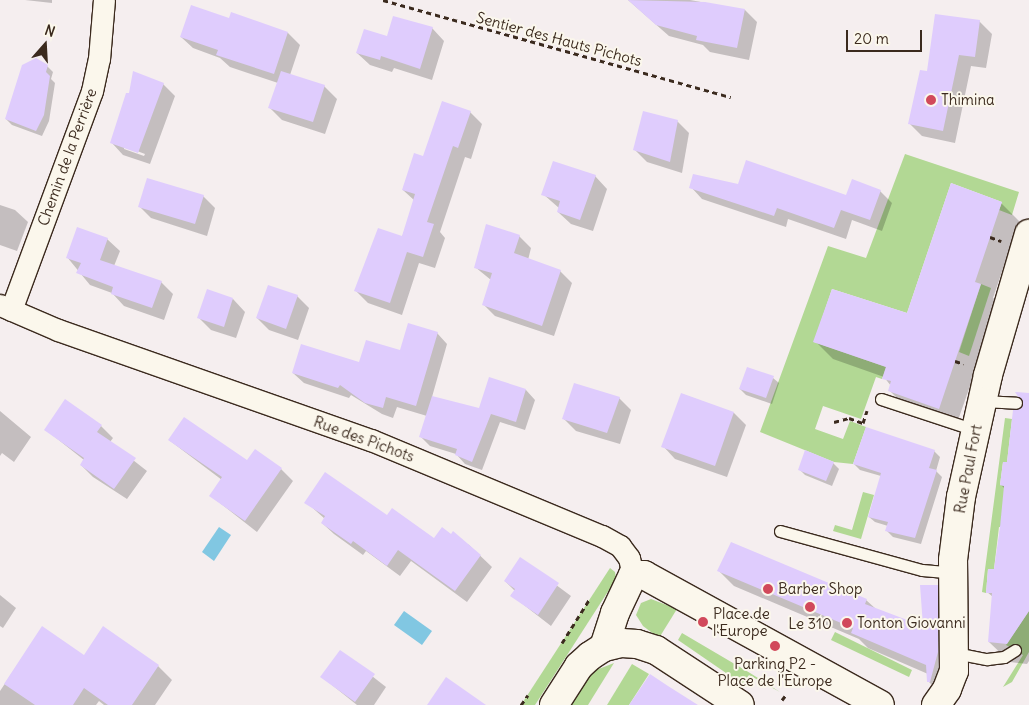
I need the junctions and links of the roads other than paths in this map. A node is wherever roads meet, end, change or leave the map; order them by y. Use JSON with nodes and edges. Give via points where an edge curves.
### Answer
{"nodes":[{"id":1,"x":104,"y":0,"type":"edge"},
{"id":2,"x":1016,"y":238,"type":"edge"},
{"id":3,"x":6,"y":307,"type":"edge"},
{"id":4,"x":881,"y":399,"type":"dead end"},
{"id":5,"x":981,"y":401,"type":"junction"},
{"id":6,"x":1016,"y":403,"type":"dead end"},
{"id":7,"x":975,"y":430,"type":"junction"},
{"id":8,"x":780,"y":531,"type":"dead end"},
{"id":9,"x":954,"y":572,"type":"junction"},
{"id":10,"x":634,"y":575,"type":"junction"},
{"id":11,"x":604,"y":647,"type":"junction"},
{"id":12,"x":1015,"y":650,"type":"dead end"},
{"id":13,"x":955,"y":653,"type":"junction"},
{"id":14,"x":554,"y":705,"type":"edge"},
{"id":15,"x":740,"y":705,"type":"edge"},
{"id":16,"x":880,"y":705,"type":"edge"},
{"id":17,"x":936,"y":705,"type":"edge"}],
"edges":[{"from":1,"to":3,"type":"street","name":"Chemin de la Perrière","via":[[99,60],[92,91]]},
{"from":2,"to":5,"type":"street","name":"Rue Paul Fort"},
{"from":3,"to":10,"type":"street","name":"Rue des Pichots","via":[[58,330],[371,440],[602,536],[620,546],[629,558]]},
{"from":4,"to":7,"type":"lane"},
{"from":5,"to":6,"type":"lane"},
{"from":5,"to":7,"type":"street","name":"Rue Paul Fort"},
{"from":7,"to":9,"type":"street","name":"Rue Paul Fort","via":[[961,497]]},
{"from":8,"to":9,"type":"lane","via":[[922,570]]},
{"from":9,"to":13,"type":"street","name":"Rue Paul Fort"},
{"from":10,"to":11,"type":"street","via":[[615,613]]},
{"from":10,"to":16,"type":"street","via":[[653,579],[727,624]]},
{"from":11,"to":14,"type":"street","via":[[579,666]]},
{"from":11,"to":15,"type":"street","via":[[638,644],[656,650]]},
{"from":12,"to":13,"type":"lane","via":[[1004,657],[987,659]]},
{"from":13,"to":17,"type":"street","name":"Rue Paul Fort","via":[[953,674]]}]}
